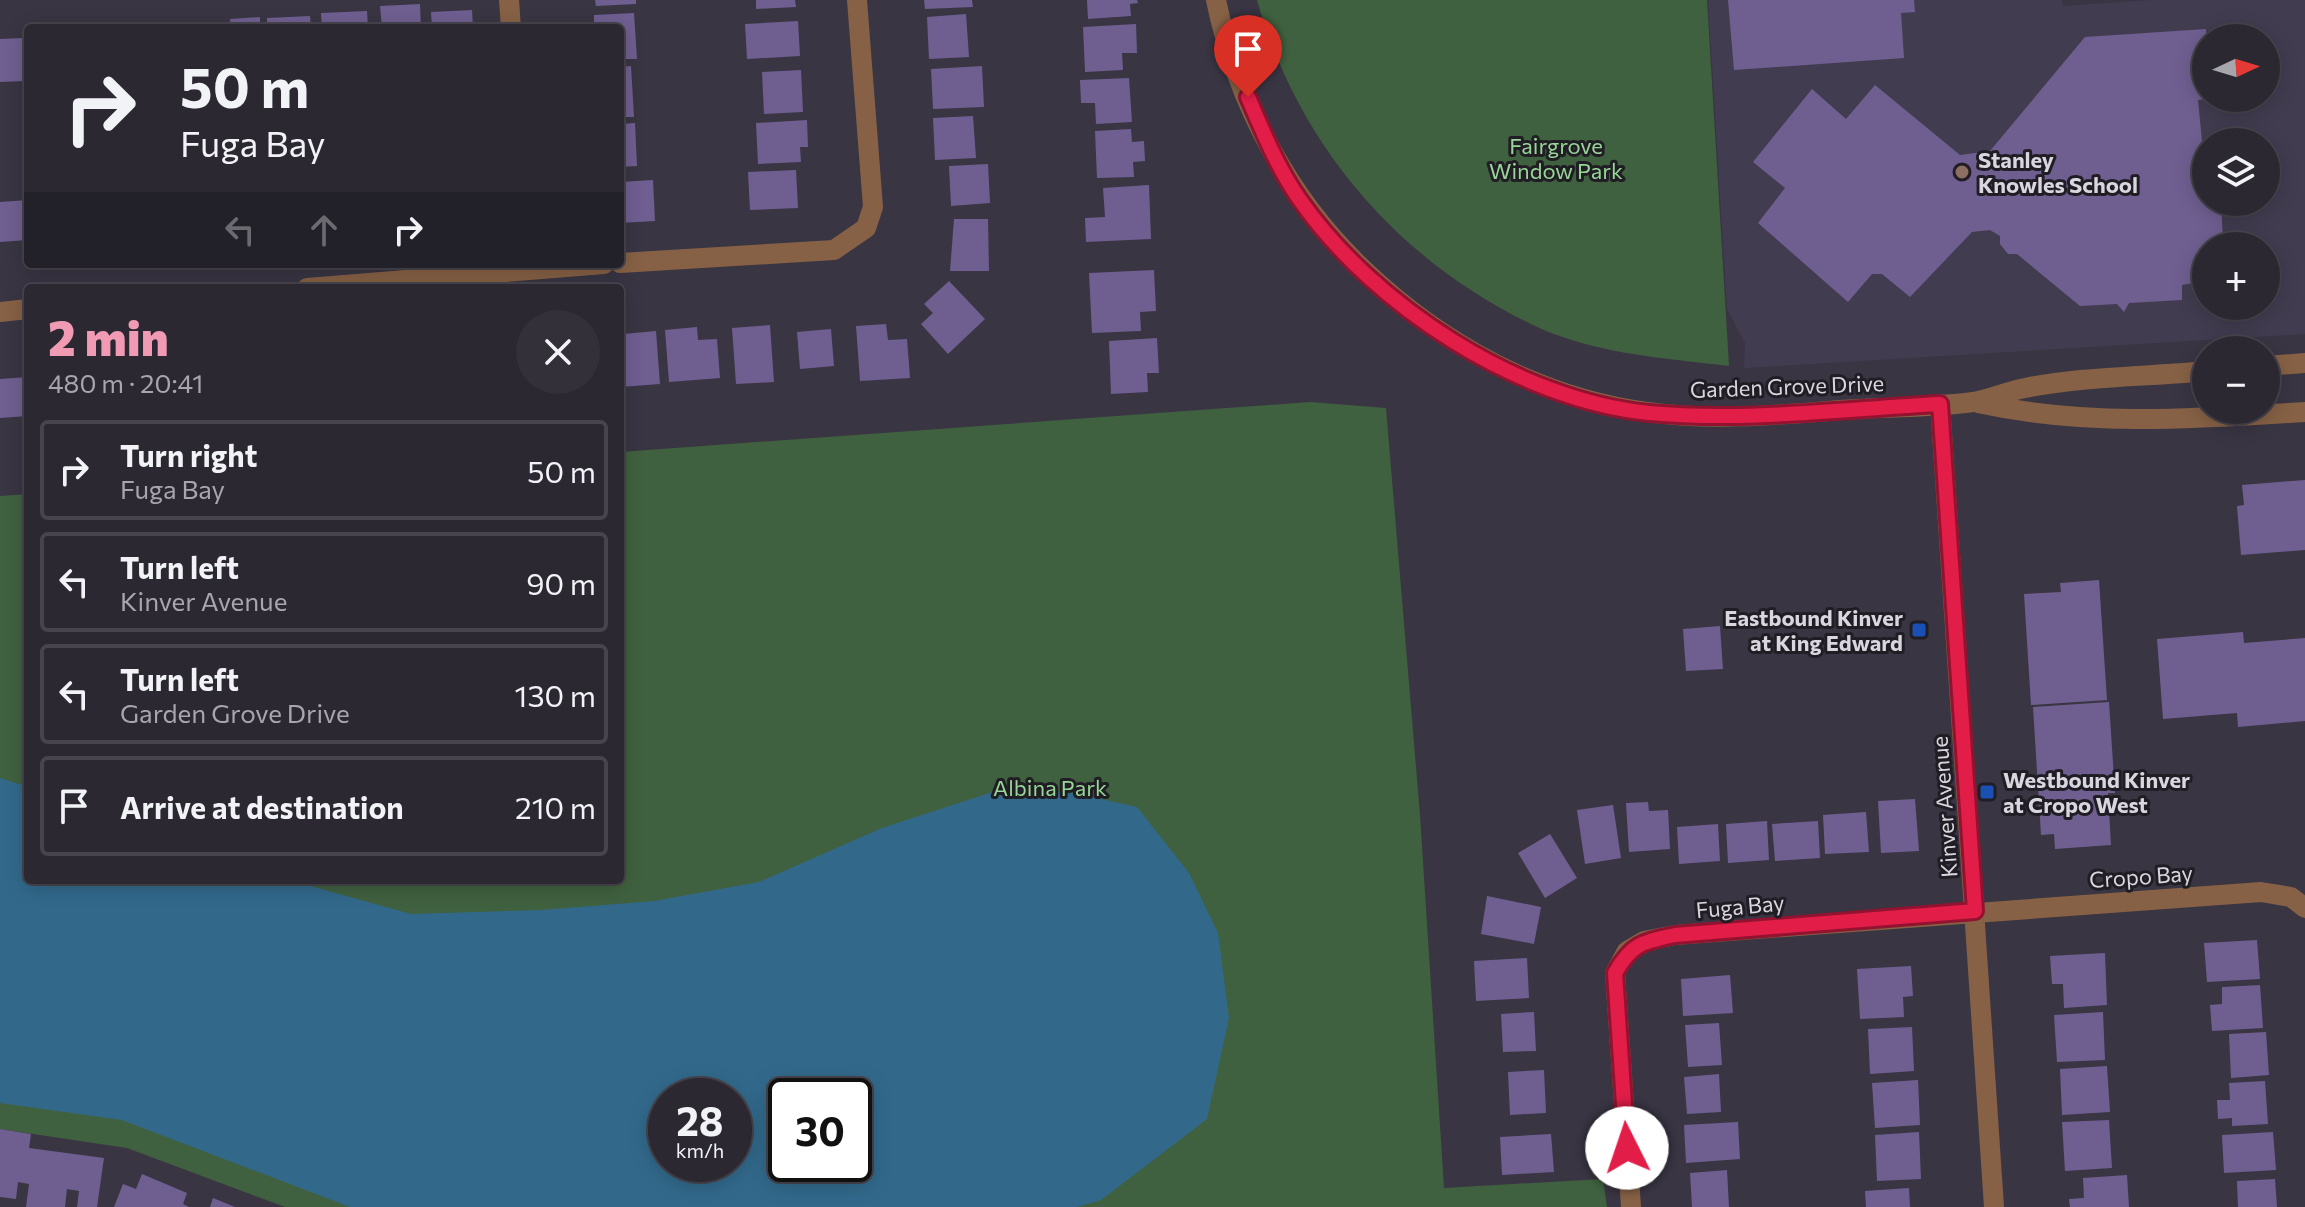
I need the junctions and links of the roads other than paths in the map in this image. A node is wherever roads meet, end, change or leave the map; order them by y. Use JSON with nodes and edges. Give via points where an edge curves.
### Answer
{"nodes":[{"id":1,"x":509,"y":0,"type":"edge"},
{"id":2,"x":857,"y":0,"type":"edge"},
{"id":3,"x":1216,"y":0,"type":"edge"},
{"id":4,"x":511,"y":24,"type":"edge"},
{"id":5,"x":624,"y":263,"type":"edge"},
{"id":6,"x":517,"y":268,"type":"edge"},
{"id":7,"x":349,"y":284,"type":"edge"},
{"id":8,"x":24,"y":309,"type":"edge"},
{"id":9,"x":0,"y":312,"type":"edge"},
{"id":10,"x":2305,"y":363,"type":"edge"},
{"id":11,"x":2280,"y":365,"type":"edge"},
{"id":12,"x":2192,"y":372,"type":"edge"},
{"id":13,"x":1974,"y":402,"type":"junction"},
{"id":14,"x":1940,"y":404,"type":"junction"},
{"id":15,"x":2305,"y":412,"type":"edge"},
{"id":16,"x":2305,"y":908,"type":"edge"},
{"id":17,"x":1975,"y":911,"type":"junction"},
{"id":18,"x":1631,"y":1207,"type":"edge"},
{"id":19,"x":1994,"y":1207,"type":"edge"}],
"edges":[{"from":1,"to":4,"type":"street"},
{"from":2,"to":5,"type":"street","via":[[873,207],[866,228],[834,250]]},
{"from":3,"to":14,"type":"street","name":"Garden Grove Drive","via":[[1221,28],[1267,143],[1300,200],[1386,292],[1482,358],[1556,391],[1648,413],[1759,416]]},
{"from":6,"to":7,"type":"street"},
{"from":8,"to":9,"type":"street"},
{"from":10,"to":11,"type":"street"},
{"from":12,"to":13,"type":"street","via":[[2026,387]]},
{"from":13,"to":14,"type":"street","name":"Garden Grove Drive"},
{"from":13,"to":15,"type":"street","via":[[2027,413],[2131,421]]},
{"from":14,"to":17,"type":"street","name":"Kinver Avenue"},
{"from":16,"to":17,"type":"street","name":"Cropo Bay","via":[[2291,897],[2261,892]]},
{"from":17,"to":18,"type":"street","name":"Fuga Bay","via":[[1675,935],[1644,941],[1627,951],[1615,973]]},
{"from":17,"to":19,"type":"street","name":"Kinver Avenue"}]}
